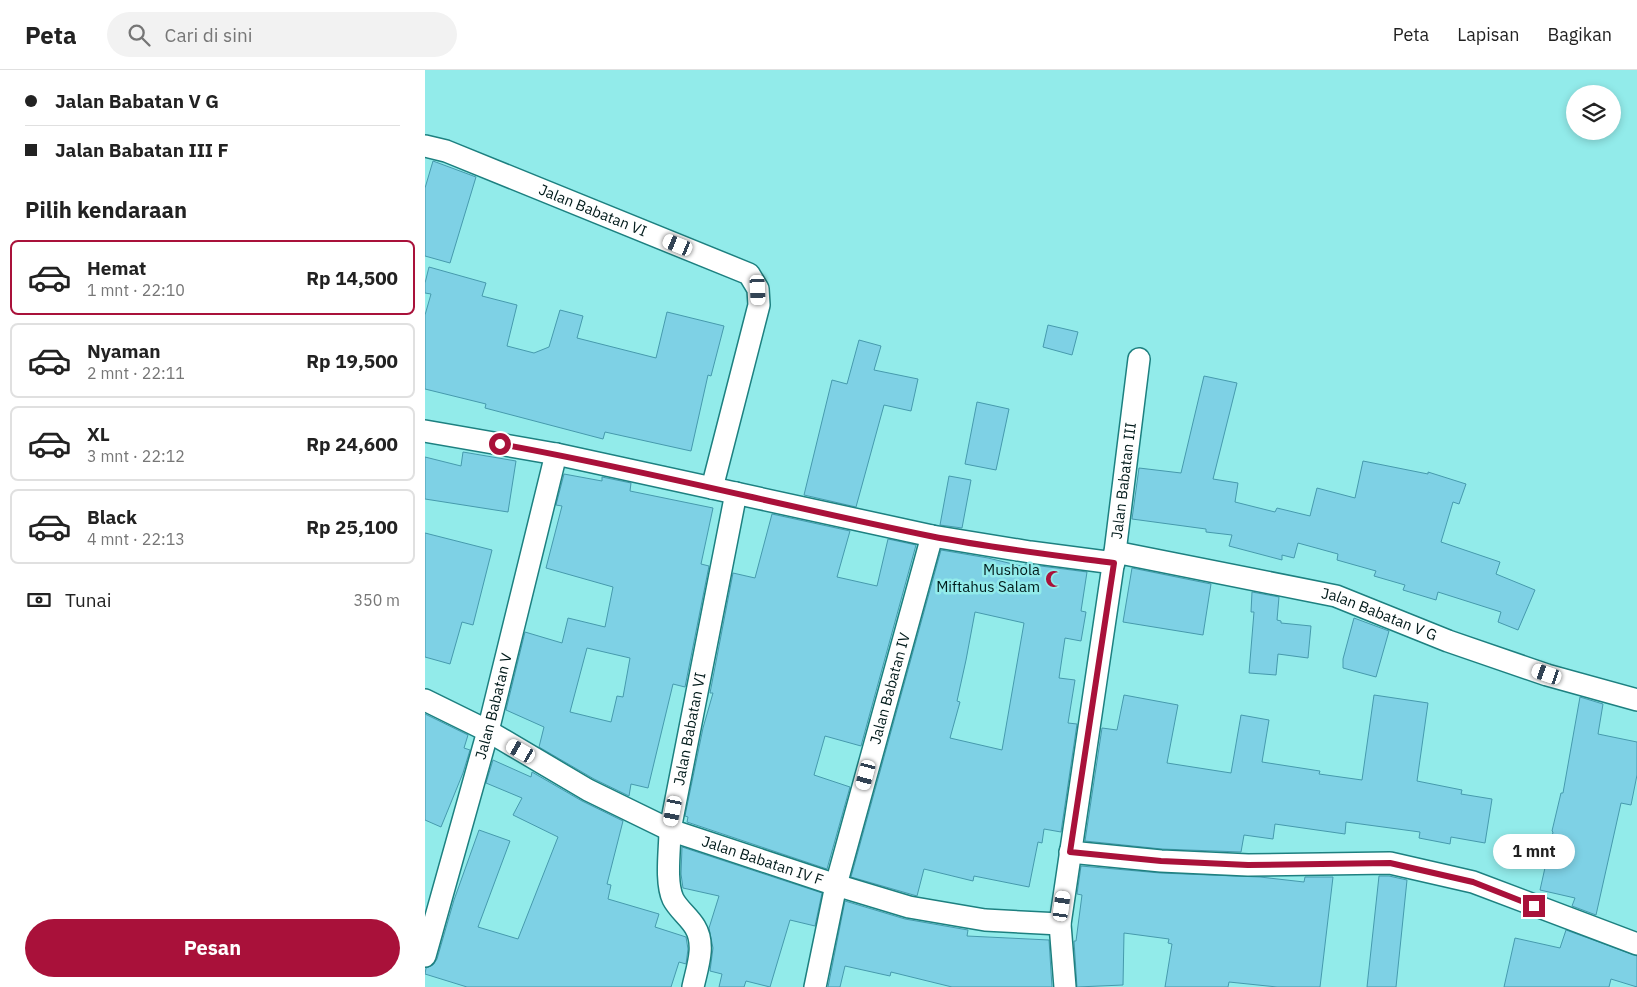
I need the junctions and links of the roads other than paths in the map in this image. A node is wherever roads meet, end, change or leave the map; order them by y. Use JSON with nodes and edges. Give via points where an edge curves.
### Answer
{"nodes":[{"id":1,"x":425,"y":146,"type":"edge"},
{"id":2,"x":1139,"y":359,"type":"dead end"},
{"id":3,"x":425,"y":432,"type":"edge"},
{"id":4,"x":556,"y":454,"type":"junction"},
{"id":5,"x":712,"y":488,"type":"junction"},
{"id":6,"x":736,"y":493,"type":"junction"},
{"id":7,"x":932,"y":536,"type":"junction"},
{"id":8,"x":1114,"y":558,"type":"junction"},
{"id":9,"x":425,"y":700,"type":"edge"},
{"id":10,"x":1637,"y":700,"type":"edge"},
{"id":11,"x":487,"y":731,"type":"junction"},
{"id":12,"x":670,"y":830,"type":"junction"},
{"id":13,"x":1070,"y":852,"type":"junction"},
{"id":14,"x":836,"y":885,"type":"junction"},
{"id":15,"x":1060,"y":924,"type":"junction"},
{"id":16,"x":1637,"y":944,"type":"edge"},
{"id":17,"x":425,"y":956,"type":"edge"},
{"id":18,"x":693,"y":987,"type":"edge"},
{"id":19,"x":815,"y":987,"type":"edge"},
{"id":20,"x":1065,"y":987,"type":"edge"}],
"edges":[{"from":1,"to":5,"type":"street","name":"Jalan Babatan VI","via":[[446,151],[749,274],[758,290],[759,305]]},
{"from":2,"to":8,"type":"street","name":"Jalan Babatan III"},
{"from":3,"to":4,"type":"street","name":"Jalan Babatan V G"},
{"from":4,"to":5,"type":"street","name":"Jalan Babatan V G"},
{"from":4,"to":11,"type":"street","name":"Jalan Babatan V"},
{"from":5,"to":6,"type":"street","name":"Jalan Babatan V G"},
{"from":6,"to":7,"type":"street","name":"Jalan Babatan V G"},
{"from":6,"to":12,"type":"street","name":"Jalan Babatan VI"},
{"from":7,"to":8,"type":"street","name":"Jalan Babatan V G","via":[[1030,552]]},
{"from":7,"to":14,"type":"street","name":"Jalan Babatan IV"},
{"from":8,"to":10,"type":"street","name":"Jalan Babatan V G","via":[[1336,596],[1448,641]]},
{"from":8,"to":13,"type":"street","name":"Jalan Babatan III"},
{"from":9,"to":11,"type":"street","name":"Jalan Babatan IV F"},
{"from":11,"to":12,"type":"street","name":"Jalan Babatan IV F","via":[[588,790]]},
{"from":11,"to":17,"type":"street","name":"Jalan Babatan V"},
{"from":12,"to":14,"type":"street","name":"Jalan Babatan IV F"},
{"from":12,"to":18,"type":"street","name":"Jalan Babatan VI","via":[[673,899],[696,928],[699,939],[700,952]]},
{"from":13,"to":15,"type":"street","name":"Jalan Babatan III"},
{"from":13,"to":16,"type":"street","via":[[1248,865],[1390,863],[1473,882]]},
{"from":14,"to":15,"type":"street","name":"Jalan Babatan IV F","via":[[919,908],[985,920]]},
{"from":14,"to":19,"type":"street","name":"Jalan Babatan IV"},
{"from":15,"to":20,"type":"street","name":"Jalan Babatan III"}]}
